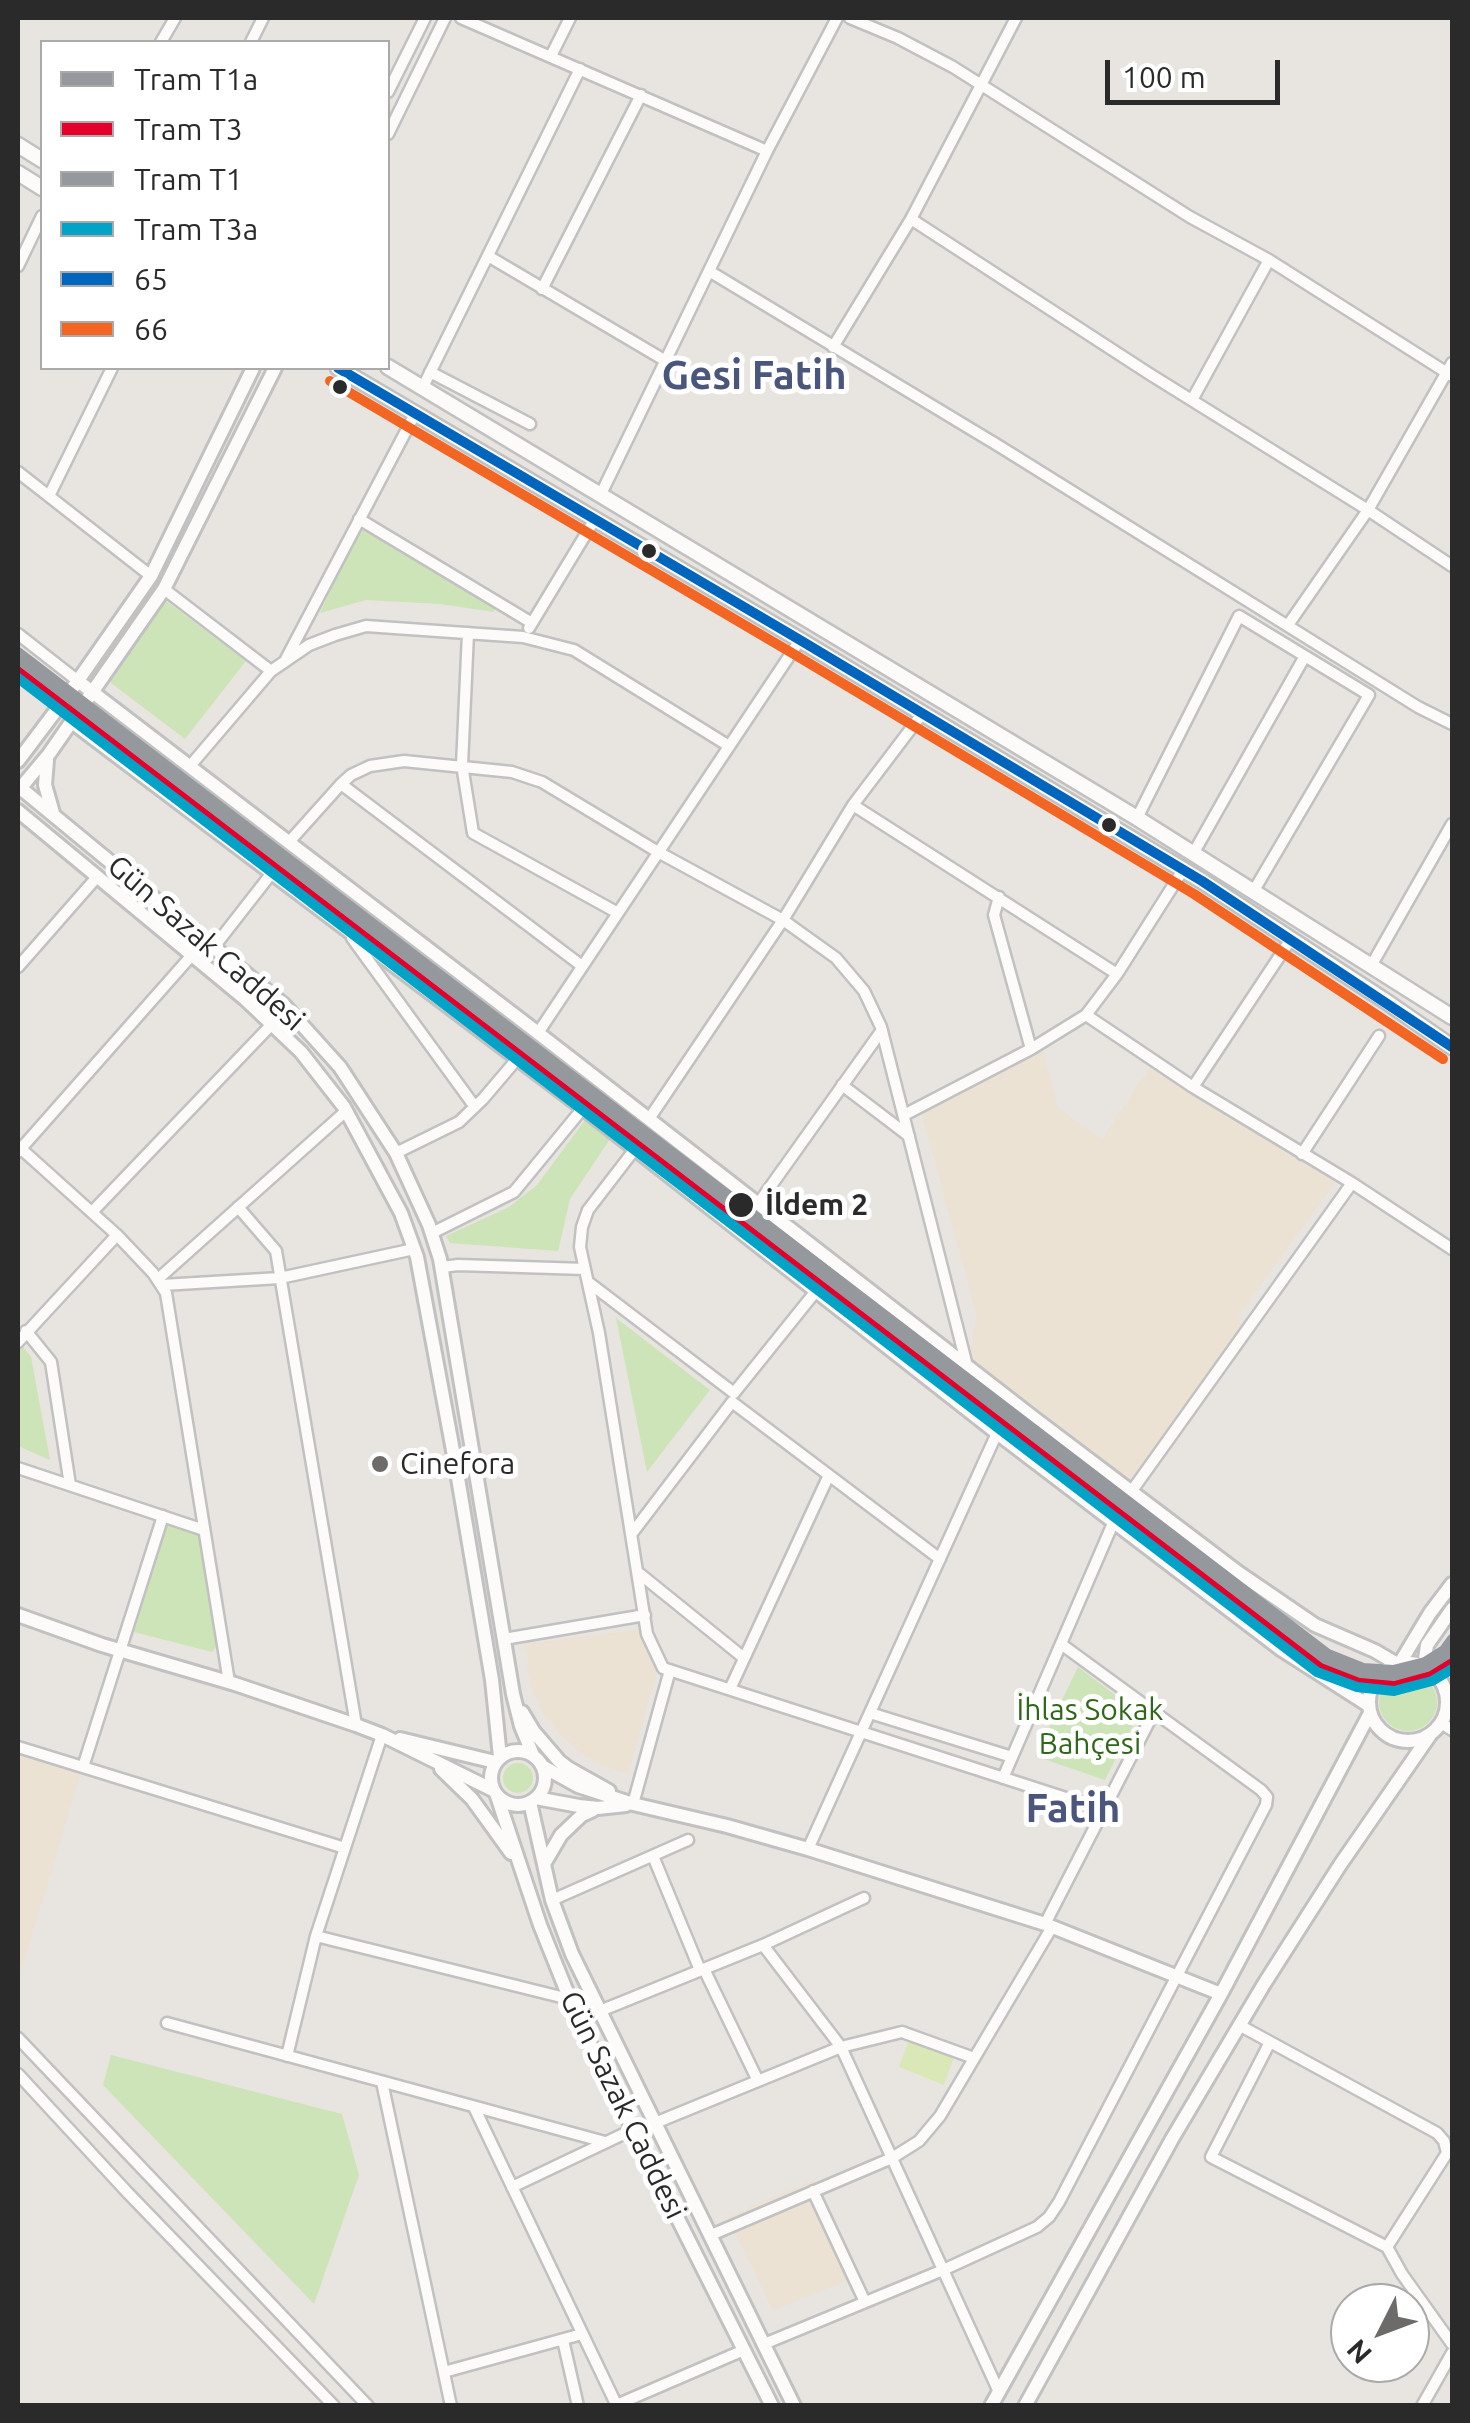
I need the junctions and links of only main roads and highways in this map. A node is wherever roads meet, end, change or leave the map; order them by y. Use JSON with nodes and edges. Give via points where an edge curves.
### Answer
{"nodes":[{"id":1,"x":18,"y":145,"type":"edge"},
{"id":2,"x":40,"y":159,"type":"edge"},
{"id":3,"x":18,"y":173,"type":"edge"},
{"id":4,"x":40,"y":187,"type":"edge"},
{"id":5,"x":390,"y":368,"type":"edge"},
{"id":6,"x":342,"y":370,"type":"edge"},
{"id":7,"x":1452,"y":1017,"type":"edge"},
{"id":8,"x":1452,"y":1047,"type":"edge"}],
"edges":[{"from":1,"to":2,"type":"main road"},
{"from":3,"to":4,"type":"main road"},
{"from":5,"to":7,"type":"main road","via":[[1137,818]]},
{"from":6,"to":8,"type":"main road","via":[[1182,870]]}]}
